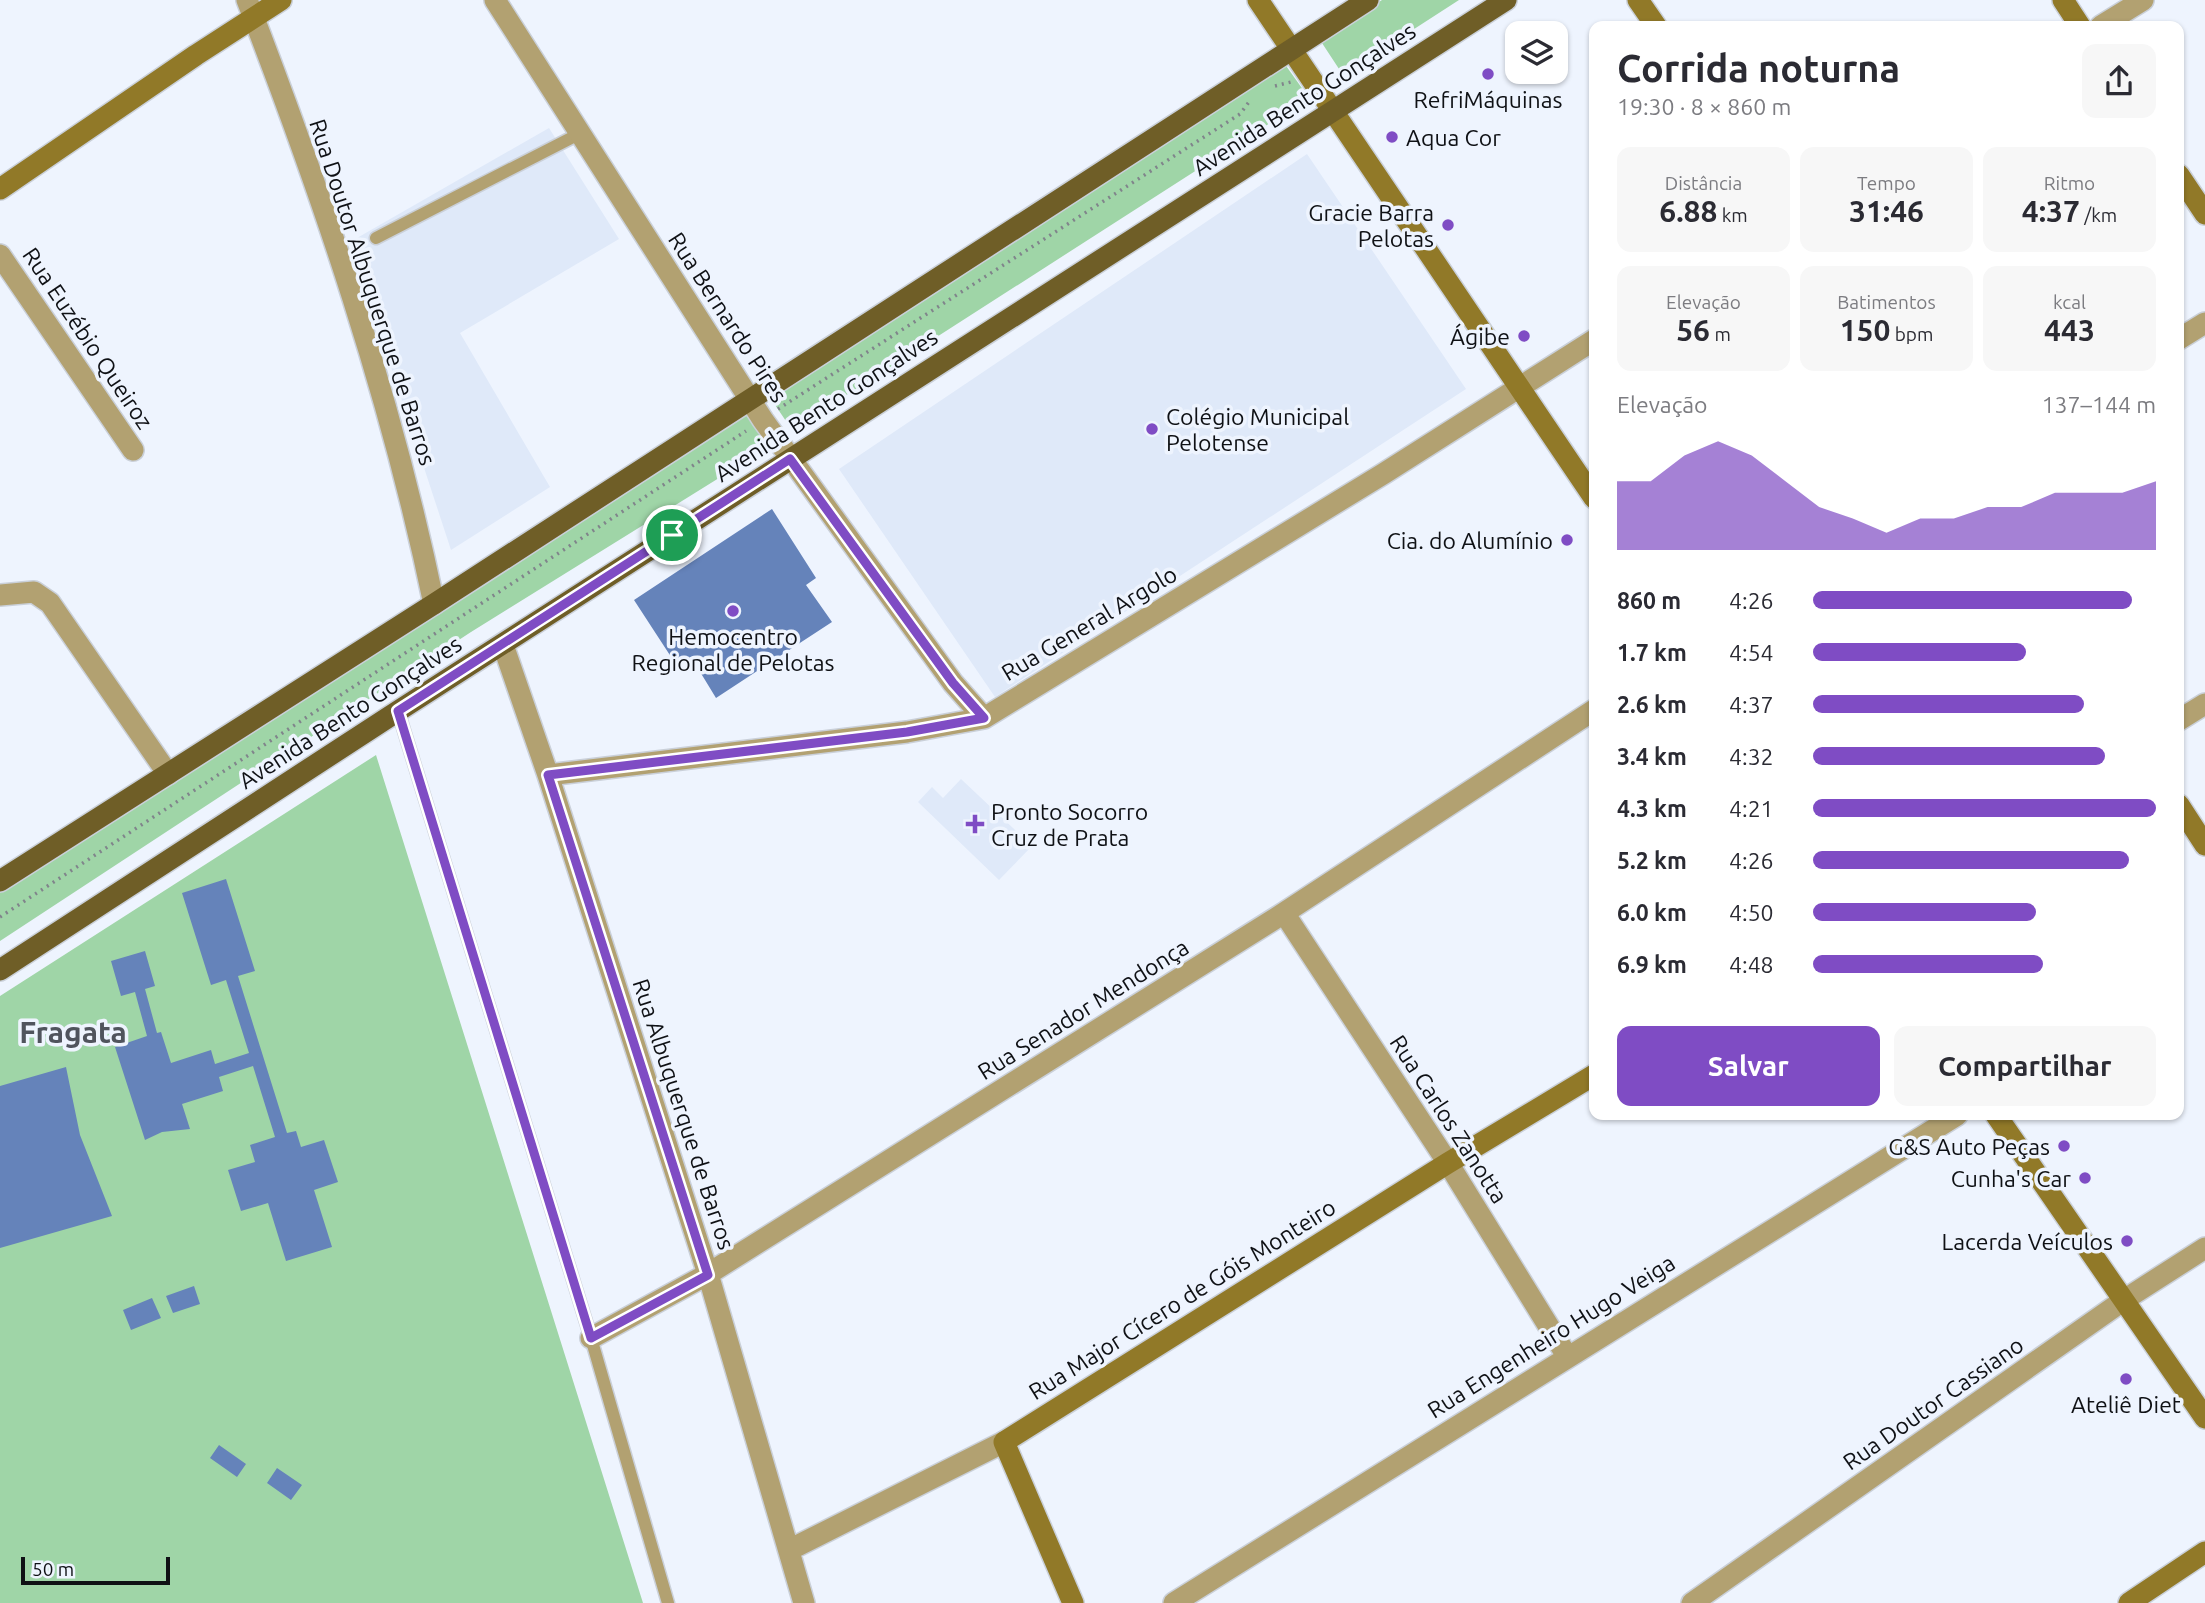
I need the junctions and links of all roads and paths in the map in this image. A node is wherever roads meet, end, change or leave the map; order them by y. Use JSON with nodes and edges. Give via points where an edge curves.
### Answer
{"nodes":[{"id":1,"x":281,"y":0,"type":"edge"},
{"id":2,"x":495,"y":0,"type":"edge"},
{"id":3,"x":1258,"y":0,"type":"edge"},
{"id":4,"x":1368,"y":0,"type":"edge"},
{"id":5,"x":1506,"y":0,"type":"edge"},
{"id":6,"x":1638,"y":0,"type":"edge"},
{"id":7,"x":2063,"y":0,"type":"edge"},
{"id":8,"x":2143,"y":0,"type":"edge"},
{"id":9,"x":250,"y":9,"type":"edge"},
{"id":10,"x":1653,"y":21,"type":"edge"},
{"id":11,"x":2077,"y":21,"type":"edge"},
{"id":12,"x":2109,"y":21,"type":"edge"},
{"id":13,"x":1292,"y":48,"type":"junction"},
{"id":14,"x":1296,"y":80,"type":"dead end"},
{"id":15,"x":1270,"y":88,"type":"dead end"},
{"id":16,"x":1256,"y":92,"type":"dead end"},
{"id":17,"x":1332,"y":112,"type":"junction"},
{"id":18,"x":579,"y":134,"type":"junction"},
{"id":19,"x":2184,"y":182,"type":"edge"},
{"id":20,"x":0,"y":189,"type":"edge"},
{"id":21,"x":2205,"y":214,"type":"edge"},
{"id":22,"x":376,"y":238,"type":"dead end"},
{"id":23,"x":0,"y":255,"type":"edge"},
{"id":24,"x":2205,"y":323,"type":"edge"},
{"id":25,"x":2184,"y":336,"type":"edge"},
{"id":26,"x":1589,"y":343,"type":"edge"},
{"id":27,"x":1518,"y":387,"type":"junction"},
{"id":28,"x":749,"y":399,"type":"junction"},
{"id":29,"x":763,"y":420,"type":"junction"},
{"id":30,"x":133,"y":450,"type":"dead end"},
{"id":31,"x":790,"y":459,"type":"junction"},
{"id":32,"x":1589,"y":491,"type":"edge"},
{"id":33,"x":0,"y":595,"type":"edge"},
{"id":34,"x":435,"y":604,"type":"junction"},
{"id":35,"x":503,"y":645,"type":"junction"},
{"id":36,"x":2205,"y":704,"type":"edge"},
{"id":37,"x":398,"y":711,"type":"junction"},
{"id":38,"x":1589,"y":713,"type":"edge"},
{"id":39,"x":2184,"y":717,"type":"edge"},
{"id":40,"x":984,"y":718,"type":"junction"},
{"id":41,"x":168,"y":774,"type":"junction"},
{"id":42,"x":548,"y":775,"type":"junction"},
{"id":43,"x":2184,"y":813,"type":"edge"},
{"id":44,"x":2205,"y":845,"type":"edge"},
{"id":45,"x":0,"y":881,"type":"edge"},
{"id":46,"x":1284,"y":913,"type":"junction"},
{"id":47,"x":0,"y":917,"type":"edge"},
{"id":48,"x":0,"y":970,"type":"edge"},
{"id":49,"x":1589,"y":1078,"type":"edge"},
{"id":50,"x":1949,"y":1120,"type":"edge"},
{"id":51,"x":1999,"y":1120,"type":"edge"},
{"id":52,"x":1448,"y":1163,"type":"junction"},
{"id":53,"x":2205,"y":1248,"type":"edge"},
{"id":54,"x":708,"y":1275,"type":"junction"},
{"id":55,"x":2124,"y":1300,"type":"junction"},
{"id":56,"x":591,"y":1338,"type":"junction"},
{"id":57,"x":1567,"y":1356,"type":"junction"},
{"id":58,"x":2205,"y":1418,"type":"edge"},
{"id":59,"x":1004,"y":1442,"type":"junction"},
{"id":60,"x":789,"y":1550,"type":"junction"},
{"id":61,"x":2205,"y":1552,"type":"edge"},
{"id":62,"x":668,"y":1603,"type":"edge"},
{"id":63,"x":804,"y":1603,"type":"edge"},
{"id":64,"x":1073,"y":1603,"type":"edge"},
{"id":65,"x":1174,"y":1603,"type":"edge"},
{"id":66,"x":1692,"y":1603,"type":"edge"},
{"id":67,"x":2129,"y":1603,"type":"edge"}],
"edges":[{"from":1,"to":9,"type":"street"},
{"from":2,"to":18,"type":"street","name":"Rua Bernardo Pires"},
{"from":3,"to":13,"type":"street"},
{"from":4,"to":13,"type":"main road","name":"Avenida Bento Gonçalves"},
{"from":5,"to":17,"type":"main road","name":"Avenida Bento Gonçalves"},
{"from":6,"to":10,"type":"street"},
{"from":7,"to":11,"type":"street"},
{"from":8,"to":12,"type":"street"},
{"from":9,"to":20,"type":"street"},
{"from":9,"to":34,"type":"street","name":"Rua Doutor Albuquerque de Barros","via":[[371,354]]},
{"from":13,"to":17,"type":"street"},
{"from":13,"to":28,"type":"main road","name":"Avenida Bento Gonçalves"},
{"from":14,"to":15,"type":"path"},
{"from":16,"to":29,"type":"path","via":[[1240,114]]},
{"from":17,"to":27,"type":"street"},
{"from":17,"to":31,"type":"main road","name":"Avenida Bento Gonçalves"},
{"from":18,"to":22,"type":"lane"},
{"from":18,"to":28,"type":"street","name":"Rua Bernardo Pires"},
{"from":19,"to":21,"type":"street"},
{"from":23,"to":30,"type":"street","name":"Rua Euzébio Queiroz"},
{"from":24,"to":25,"type":"street"},
{"from":26,"to":27,"type":"street","name":"Rua General Argolo"},
{"from":27,"to":32,"type":"street"},
{"from":27,"to":40,"type":"street","name":"Rua General Argolo"},
{"from":28,"to":29,"type":"street","name":"Rua Bernardo Pires"},
{"from":28,"to":34,"type":"main road","name":"Avenida Bento Gonçalves"},
{"from":29,"to":31,"type":"street","name":"Rua Bernardo Pires"},
{"from":29,"to":47,"type":"path"},
{"from":31,"to":35,"type":"main road","name":"Avenida Bento Gonçalves"},
{"from":31,"to":40,"type":"street","name":"Rua Bernardo Pires","via":[[953,683]]},
{"from":33,"to":41,"type":"street","via":[[34,592],[50,603]]},
{"from":34,"to":41,"type":"main road","name":"Avenida Bento Gonçalves"},
{"from":35,"to":37,"type":"main road","name":"Avenida Bento Gonçalves"},
{"from":35,"to":42,"type":"street","name":"Rua Albuquerque de Barros"},
{"from":36,"to":39,"type":"street"},
{"from":37,"to":48,"type":"main road","name":"Avenida Bento Gonçalves"},
{"from":37,"to":56,"type":"lane"},
{"from":38,"to":46,"type":"street","name":"Rua Senador Mendonça"},
{"from":40,"to":42,"type":"street","name":"Rua General Argolo","via":[[907,732]]},
{"from":41,"to":45,"type":"main road","name":"Avenida Bento Gonçalves"},
{"from":42,"to":54,"type":"street","name":"Rua Albuquerque de Barros"},
{"from":43,"to":44,"type":"street"},
{"from":46,"to":52,"type":"street","name":"Rua Carlos Zanotta"},
{"from":46,"to":54,"type":"street","name":"Rua Senador Mendonça"},
{"from":49,"to":52,"type":"street","name":"Rua Major Cícero de Góis Monteiro"},
{"from":50,"to":57,"type":"street","name":"Rua Engenheiro Hugo Veiga"},
{"from":51,"to":55,"type":"street"},
{"from":52,"to":57,"type":"street","name":"Rua Carlos Zanotta"},
{"from":52,"to":59,"type":"street","name":"Rua Major Cícero de Góis Monteiro"},
{"from":53,"to":55,"type":"street","name":"Rua Doutor Cassiano"},
{"from":54,"to":56,"type":"street","name":"Rua Senador Mendonça"},
{"from":54,"to":60,"type":"street","name":"Rua Albuquerque de Barros"},
{"from":55,"to":58,"type":"street"},
{"from":55,"to":66,"type":"street","name":"Rua Doutor Cassiano"},
{"from":56,"to":62,"type":"lane"},
{"from":57,"to":65,"type":"street","name":"Rua Engenheiro Hugo Veiga"},
{"from":59,"to":60,"type":"street","name":"Rua Major Cícero de Góis Monteiro"},
{"from":59,"to":64,"type":"street"},
{"from":60,"to":63,"type":"street","name":"Rua Albuquerque de Barros"},
{"from":61,"to":67,"type":"street"}]}
